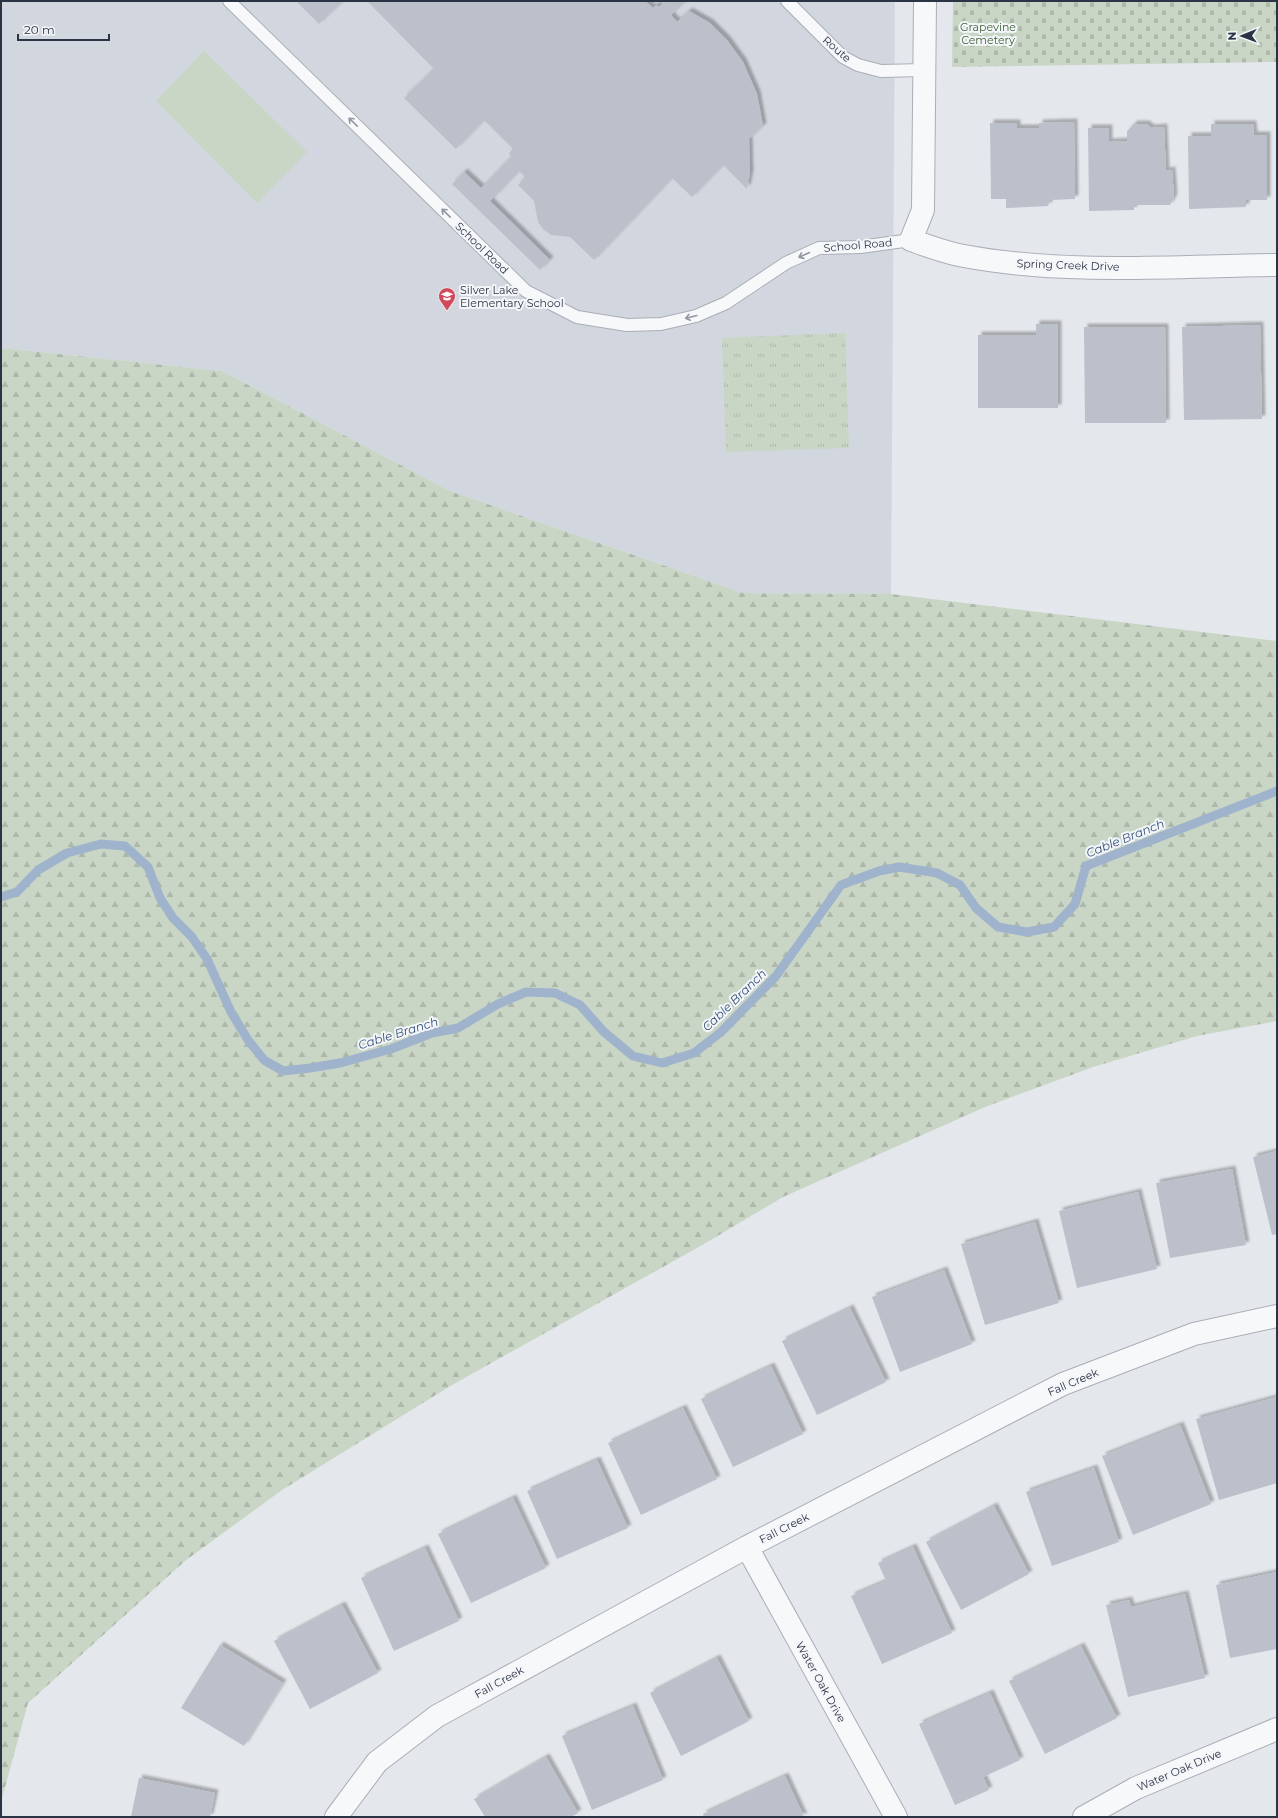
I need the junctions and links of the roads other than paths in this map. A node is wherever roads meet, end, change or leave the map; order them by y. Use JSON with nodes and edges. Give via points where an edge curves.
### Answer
{"nodes":[{"id":1,"x":229,"y":1,"type":"edge"},
{"id":2,"x":787,"y":1,"type":"edge"},
{"id":3,"x":925,"y":1,"type":"edge"},
{"id":4,"x":924,"y":70,"type":"junction"},
{"id":5,"x":911,"y":240,"type":"junction"},
{"id":6,"x":1277,"y":265,"type":"edge"},
{"id":7,"x":1277,"y":1316,"type":"edge"},
{"id":8,"x":747,"y":1547,"type":"junction"},
{"id":9,"x":1277,"y":1729,"type":"edge"},
{"id":10,"x":336,"y":1817,"type":"edge"},
{"id":11,"x":896,"y":1817,"type":"edge"},
{"id":12,"x":1084,"y":1817,"type":"edge"}],
"edges":[{"from":5,"to":1,"type":"lane","name":"School Road","one_way":true,"via":[[860,247],[819,248],[786,263],[726,303],[696,316],[661,324],[627,325],[577,317],[526,291]]},
{"from":2,"to":4,"type":"lane","name":"Route","via":[[843,57],[858,65],[881,71]]},
{"from":3,"to":4,"type":"street"},
{"from":4,"to":5,"type":"street","via":[[923,210]]},
{"from":5,"to":6,"type":"street","name":"Spring Creek Drive","via":[[962,256],[1030,265]]},
{"from":7,"to":8,"type":"street","name":"Fall Creek","via":[[1194,1334],[1063,1384]]},
{"from":8,"to":10,"type":"street","name":"Fall Creek","via":[[437,1716],[377,1762]]},
{"from":8,"to":11,"type":"street","name":"Water Oak Drive"},
{"from":9,"to":12,"type":"street","name":"Water Oak Drive","via":[[1136,1788]]}]}
